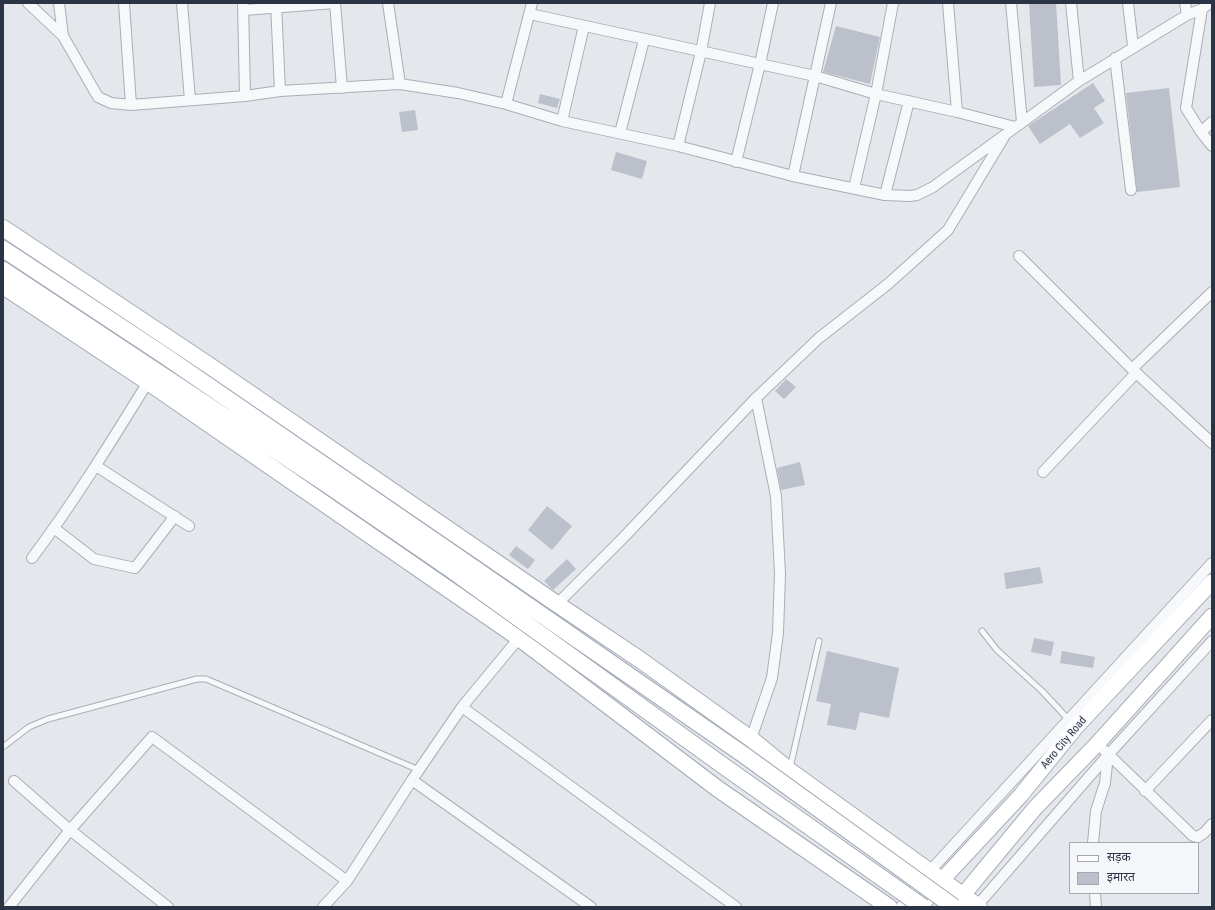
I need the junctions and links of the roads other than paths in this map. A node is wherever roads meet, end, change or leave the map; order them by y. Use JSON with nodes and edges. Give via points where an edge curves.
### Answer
{"nodes":[{"id":1,"x":28,"y":3,"type":"edge"},
{"id":2,"x":59,"y":3,"type":"edge"},
{"id":3,"x":124,"y":3,"type":"edge"},
{"id":4,"x":182,"y":3,"type":"edge"},
{"id":5,"x":335,"y":3,"type":"edge"},
{"id":6,"x":388,"y":3,"type":"edge"},
{"id":7,"x":532,"y":3,"type":"edge"},
{"id":8,"x":710,"y":3,"type":"edge"},
{"id":9,"x":773,"y":3,"type":"edge"},
{"id":10,"x":831,"y":3,"type":"edge"},
{"id":11,"x":893,"y":3,"type":"edge"},
{"id":12,"x":948,"y":3,"type":"edge"},
{"id":13,"x":1011,"y":3,"type":"edge"},
{"id":14,"x":1071,"y":3,"type":"edge"},
{"id":15,"x":1128,"y":3,"type":"edge"},
{"id":16,"x":1185,"y":3,"type":"edge"},
{"id":17,"x":276,"y":6,"type":"edge"},
{"id":18,"x":1206,"y":6,"type":"edge"},
{"id":19,"x":244,"y":7,"type":"edge"},
{"id":20,"x":530,"y":14,"type":"junction"},
{"id":21,"x":1187,"y":15,"type":"junction"},
{"id":22,"x":584,"y":26,"type":"junction"},
{"id":23,"x":63,"y":36,"type":"junction"},
{"id":24,"x":644,"y":40,"type":"junction"},
{"id":25,"x":1133,"y":46,"type":"junction"},
{"id":26,"x":701,"y":52,"type":"junction"},
{"id":27,"x":1115,"y":58,"type":"junction"},
{"id":28,"x":760,"y":64,"type":"junction"},
{"id":29,"x":815,"y":76,"type":"junction"},
{"id":30,"x":1079,"y":81,"type":"junction"},
{"id":31,"x":400,"y":84,"type":"junction"},
{"id":32,"x":342,"y":88,"type":"junction"},
{"id":33,"x":280,"y":91,"type":"junction"},
{"id":34,"x":876,"y":94,"type":"junction"},
{"id":35,"x":245,"y":96,"type":"junction"},
{"id":36,"x":190,"y":100,"type":"junction"},
{"id":37,"x":909,"y":101,"type":"junction"},
{"id":38,"x":131,"y":104,"type":"junction"},
{"id":39,"x":506,"y":104,"type":"junction"},
{"id":40,"x":957,"y":112,"type":"junction"},
{"id":41,"x":562,"y":121,"type":"junction"},
{"id":42,"x":1212,"y":122,"type":"edge"},
{"id":43,"x":1018,"y":124,"type":"junction"},
{"id":44,"x":1201,"y":132,"type":"junction"},
{"id":45,"x":620,"y":133,"type":"junction"},
{"id":46,"x":1006,"y":133,"type":"junction"},
{"id":47,"x":678,"y":146,"type":"junction"},
{"id":48,"x":1212,"y":146,"type":"edge"},
{"id":49,"x":736,"y":162,"type":"junction"},
{"id":50,"x":793,"y":176,"type":"junction"},
{"id":51,"x":854,"y":188,"type":"junction"},
{"id":52,"x":1130,"y":190,"type":"dead end"},
{"id":53,"x":885,"y":195,"type":"junction"},
{"id":54,"x":3,"y":228,"type":"edge"},
{"id":55,"x":3,"y":249,"type":"edge"},
{"id":56,"x":1019,"y":256,"type":"dead end"},
{"id":57,"x":3,"y":270,"type":"edge"},
{"id":58,"x":3,"y":286,"type":"edge"},
{"id":59,"x":1212,"y":292,"type":"edge"},
{"id":60,"x":1134,"y":371,"type":"junction"},
{"id":61,"x":148,"y":382,"type":"junction"},
{"id":62,"x":756,"y":398,"type":"junction"},
{"id":63,"x":1212,"y":443,"type":"edge"},
{"id":64,"x":96,"y":466,"type":"junction"},
{"id":65,"x":1042,"y":472,"type":"dead end"},
{"id":66,"x":175,"y":516,"type":"junction"},
{"id":67,"x":189,"y":526,"type":"dead end"},
{"id":68,"x":54,"y":528,"type":"junction"},
{"id":69,"x":32,"y":558,"type":"dead end"},
{"id":70,"x":1212,"y":563,"type":"edge"},
{"id":71,"x":456,"y":564,"type":"junction"},
{"id":72,"x":1212,"y":582,"type":"edge"},
{"id":73,"x":557,"y":604,"type":"junction"},
{"id":74,"x":1212,"y":616,"type":"edge"},
{"id":75,"x":982,"y":631,"type":"dead end"},
{"id":76,"x":519,"y":638,"type":"junction"},
{"id":77,"x":819,"y":641,"type":"dead end"},
{"id":78,"x":1212,"y":641,"type":"edge"},
{"id":79,"x":462,"y":707,"type":"junction"},
{"id":80,"x":1212,"y":720,"type":"edge"},
{"id":81,"x":1072,"y":723,"type":"junction"},
{"id":82,"x":751,"y":739,"type":"junction"},
{"id":83,"x":1097,"y":744,"type":"junction"},
{"id":84,"x":3,"y":747,"type":"edge"},
{"id":85,"x":1108,"y":755,"type":"junction"},
{"id":86,"x":419,"y":770,"type":"junction"},
{"id":87,"x":790,"y":771,"type":"junction"},
{"id":88,"x":412,"y":780,"type":"junction"},
{"id":89,"x":14,"y":781,"type":"dead end"},
{"id":90,"x":1146,"y":791,"type":"junction"},
{"id":91,"x":1212,"y":824,"type":"edge"},
{"id":92,"x":70,"y":830,"type":"junction"},
{"id":93,"x":1093,"y":842,"type":"edge"},
{"id":94,"x":936,"y":876,"type":"junction"},
{"id":95,"x":347,"y":881,"type":"junction"},
{"id":96,"x":1095,"y":894,"type":"edge"},
{"id":97,"x":957,"y":903,"type":"edge"},
{"id":98,"x":9,"y":907,"type":"edge"},
{"id":99,"x":168,"y":907,"type":"edge"},
{"id":100,"x":323,"y":907,"type":"edge"},
{"id":101,"x":591,"y":907,"type":"edge"},
{"id":102,"x":736,"y":907,"type":"edge"},
{"id":103,"x":889,"y":907,"type":"edge"},
{"id":104,"x":901,"y":907,"type":"edge"},
{"id":105,"x":920,"y":907,"type":"edge"},
{"id":106,"x":923,"y":907,"type":"edge"},
{"id":107,"x":978,"y":907,"type":"edge"},
{"id":108,"x":1096,"y":907,"type":"edge"}],
"edges":[{"from":1,"to":23,"type":"street"},
{"from":2,"to":23,"type":"street"},
{"from":3,"to":38,"type":"street"},
{"from":4,"to":36,"type":"street"},
{"from":5,"to":17,"type":"street"},
{"from":5,"to":32,"type":"street"},
{"from":6,"to":31,"type":"street"},
{"from":7,"to":20,"type":"street"},
{"from":8,"to":26,"type":"street"},
{"from":9,"to":28,"type":"street"},
{"from":10,"to":29,"type":"street"},
{"from":11,"to":34,"type":"street"},
{"from":12,"to":40,"type":"street"},
{"from":13,"to":43,"type":"street"},
{"from":14,"to":30,"type":"street"},
{"from":15,"to":25,"type":"street"},
{"from":16,"to":21,"type":"street"},
{"from":17,"to":19,"type":"street"},
{"from":17,"to":33,"type":"street"},
{"from":18,"to":21,"type":"street"},
{"from":18,"to":44,"type":"street","via":[[1191,70],[1186,108]]},
{"from":19,"to":35,"type":"street"},
{"from":20,"to":22,"type":"street"},
{"from":20,"to":39,"type":"street"},
{"from":21,"to":25,"type":"street"},
{"from":22,"to":24,"type":"street"},
{"from":22,"to":41,"type":"street"},
{"from":23,"to":38,"type":"street","via":[[98,97],[111,103]]},
{"from":24,"to":26,"type":"street"},
{"from":24,"to":45,"type":"street"},
{"from":25,"to":27,"type":"street"},
{"from":26,"to":28,"type":"street"},
{"from":26,"to":47,"type":"street"},
{"from":27,"to":30,"type":"street"},
{"from":27,"to":52,"type":"street"},
{"from":28,"to":29,"type":"street"},
{"from":28,"to":49,"type":"street"},
{"from":29,"to":34,"type":"street"},
{"from":29,"to":50,"type":"street"},
{"from":30,"to":43,"type":"street"},
{"from":31,"to":32,"type":"street"},
{"from":31,"to":39,"type":"street"},
{"from":32,"to":33,"type":"street"},
{"from":33,"to":35,"type":"street"},
{"from":34,"to":37,"type":"street"},
{"from":34,"to":51,"type":"street"},
{"from":35,"to":36,"type":"street"},
{"from":36,"to":38,"type":"street"},
{"from":37,"to":40,"type":"street"},
{"from":37,"to":53,"type":"street"},
{"from":39,"to":41,"type":"street"},
{"from":40,"to":43,"type":"street"},
{"from":41,"to":45,"type":"street"},
{"from":42,"to":44,"type":"street"},
{"from":43,"to":46,"type":"street"},
{"from":44,"to":48,"type":"street"},
{"from":45,"to":47,"type":"street"},
{"from":46,"to":53,"type":"street","via":[[933,187],[910,196]]},
{"from":46,"to":62,"type":"street","via":[[948,230],[888,284],[819,338]]},
{"from":47,"to":49,"type":"street"},
{"from":49,"to":50,"type":"street"},
{"from":50,"to":51,"type":"street"},
{"from":51,"to":53,"type":"street"},
{"from":54,"to":73,"type":"main road","via":[[223,374]]},
{"from":55,"to":71,"type":"main road","via":[[165,356]]},
{"from":56,"to":60,"type":"street"},
{"from":57,"to":71,"type":"main road","via":[[318,478]]},
{"from":58,"to":61,"type":"main road"},
{"from":59,"to":60,"type":"street"},
{"from":60,"to":63,"type":"street"},
{"from":60,"to":65,"type":"street"},
{"from":61,"to":64,"type":"street"},
{"from":61,"to":76,"type":"main road"},
{"from":62,"to":73,"type":"street"},
{"from":62,"to":82,"type":"street","via":[[776,496],[780,574],[778,633],[772,678]]},
{"from":64,"to":66,"type":"street"},
{"from":64,"to":68,"type":"street"},
{"from":66,"to":67,"type":"street"},
{"from":66,"to":68,"type":"street","via":[[135,568],[94,559]]},
{"from":68,"to":69,"type":"street"},
{"from":70,"to":81,"type":"street"},
{"from":71,"to":97,"type":"main road","bridge":true,"via":[[744,755]]},
{"from":71,"to":106,"type":"main road","bridge":true,"via":[[718,762]]},
{"from":72,"to":81,"type":"street","name":"Aero City Road"},
{"from":73,"to":82,"type":"main road","via":[[640,659]]},
{"from":74,"to":83,"type":"street","name":"Aero City Road"},
{"from":75,"to":81,"type":"lane","via":[[997,650],[1042,691]]},
{"from":76,"to":79,"type":"street"},
{"from":76,"to":103,"type":"main road","via":[[718,789]]},
{"from":77,"to":87,"type":"lane"},
{"from":78,"to":85,"type":"street"},
{"from":79,"to":86,"type":"street"},
{"from":79,"to":102,"type":"street"},
{"from":80,"to":90,"type":"street"},
{"from":81,"to":94,"type":"street","name":"Aero City Road","via":[[1021,795]]},
{"from":82,"to":87,"type":"main road"},
{"from":83,"to":85,"type":"street"},
{"from":83,"to":97,"type":"street","name":"Aero City Road","via":[[1035,808]]},
{"from":84,"to":86,"type":"lane","via":[[29,727],[48,719],[197,679],[206,679]]},
{"from":85,"to":90,"type":"street"},
{"from":85,"to":93,"type":"street","via":[[1105,783],[1096,810]]},
{"from":85,"to":107,"type":"street"},
{"from":86,"to":88,"type":"street"},
{"from":87,"to":94,"type":"main road"},
{"from":88,"to":95,"type":"street"},
{"from":88,"to":101,"type":"street"},
{"from":89,"to":92,"type":"street"},
{"from":90,"to":91,"type":"street","via":[[1193,836],[1204,834]]},
{"from":92,"to":95,"type":"street","via":[[152,737]]},
{"from":92,"to":98,"type":"street"},
{"from":92,"to":99,"type":"street"},
{"from":94,"to":97,"type":"main road"},
{"from":94,"to":104,"type":"street"},
{"from":94,"to":105,"type":"street","name":"Aero City Road"},
{"from":95,"to":100,"type":"street"},
{"from":96,"to":108,"type":"street"},
{"from":97,"to":107,"type":"main road"}]}
